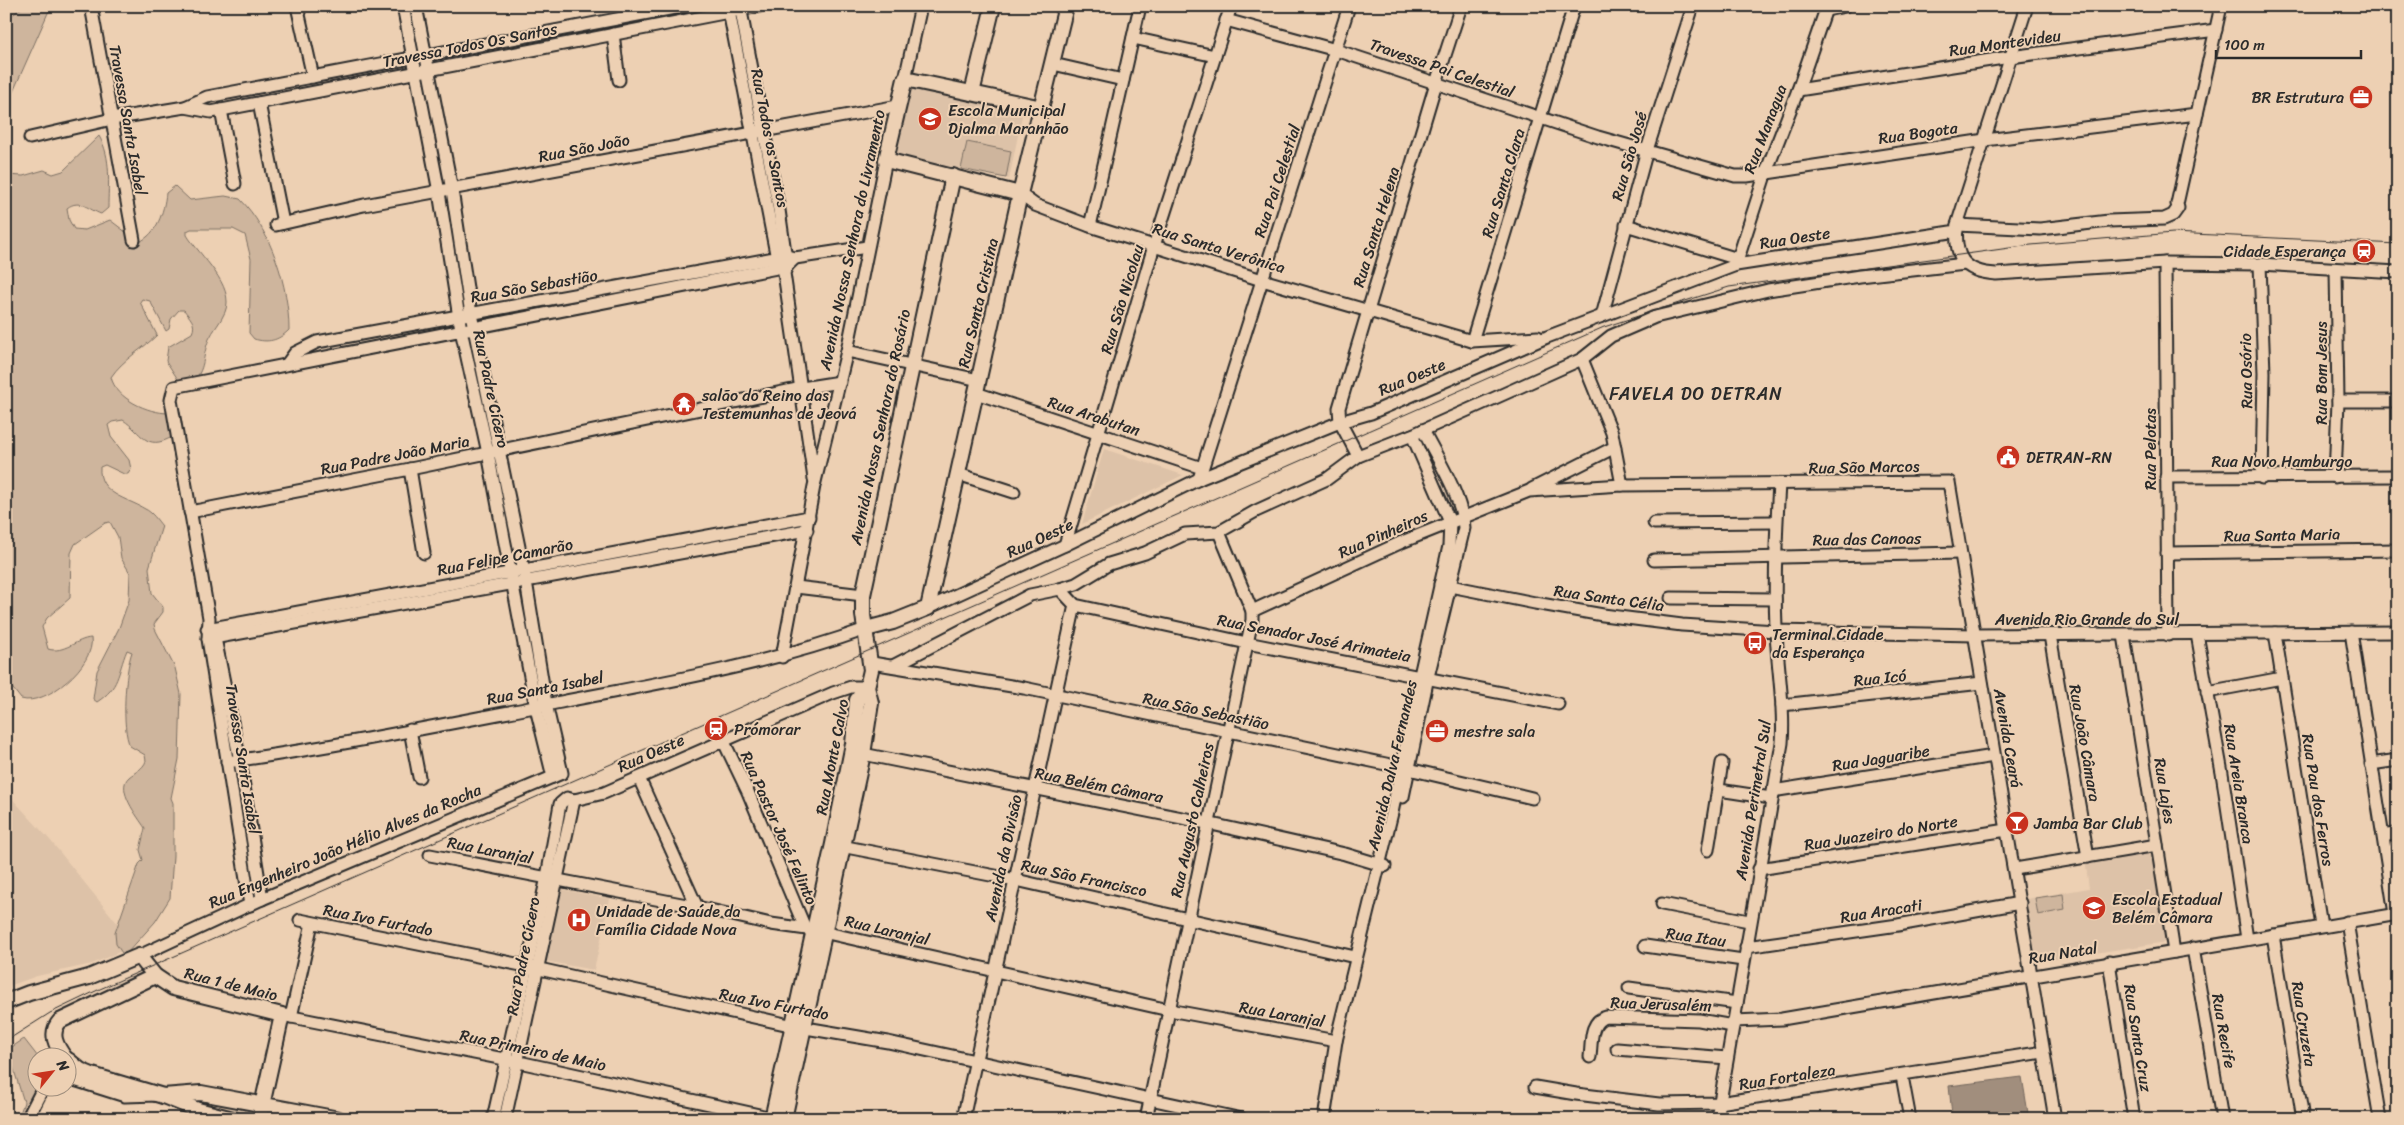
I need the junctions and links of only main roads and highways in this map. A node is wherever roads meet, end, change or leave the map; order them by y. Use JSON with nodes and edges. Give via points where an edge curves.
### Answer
{"nodes":[{"id":1,"x":993,"y":6,"type":"edge"},
{"id":2,"x":1066,"y":6,"type":"edge"},
{"id":3,"x":972,"y":93,"type":"junction"},
{"id":4,"x":1042,"y":108,"type":"junction"},
{"id":5,"x":886,"y":160,"type":"joint"},
{"id":6,"x":953,"y":176,"type":"junction"},
{"id":7,"x":1020,"y":194,"type":"junction"},
{"id":8,"x":928,"y":608,"type":"joint"},
{"id":9,"x":866,"y":630,"type":"junction"},
{"id":10,"x":867,"y":687,"type":"junction"},
{"id":11,"x":838,"y":845,"type":"junction"},
{"id":12,"x":151,"y":973,"type":"junction"},
{"id":13,"x":6,"y":1002,"type":"edge"},
{"id":14,"x":59,"y":1048,"type":"edge"},
{"id":15,"x":78,"y":1067,"type":"edge"},
{"id":16,"x":161,"y":1095,"type":"junction"},
{"id":17,"x":263,"y":1103,"type":"junction"},
{"id":18,"x":776,"y":1118,"type":"edge"},
{"id":19,"x":233,"y":1119,"type":"edge"},
{"id":20,"x":259,"y":1119,"type":"edge"},
{"id":21,"x":339,"y":1119,"type":"edge"}],
"edges":[{"from":1,"to":3,"type":"main road"},
{"from":2,"to":4,"type":"main road","name":"Rua Santa Cristina"},
{"from":3,"to":4,"type":"main road"},
{"from":3,"to":5,"type":"main road","name":"Avenida Nossa Senhora do Livramento","via":[[905,79]]},
{"from":4,"to":7,"type":"main road","name":"Rua Santa Cristina"},
{"from":5,"to":6,"type":"main road","name":"Rua Santa Verônica"},
{"from":6,"to":7,"type":"main road","name":"Rua Santa Verônica"},
{"from":6,"to":9,"type":"main road","name":"Avenida Nossa Senhora do Rosário","via":[[863,595]]},
{"from":7,"to":8,"type":"main road","name":"Rua Santa Cristina"},
{"from":8,"to":9,"type":"main road","name":"Rua Oeste"},
{"from":9,"to":10,"type":"main road","name":"Avenida Nossa Senhora do Rosário","via":[[872,664]]},
{"from":10,"to":11,"type":"main road","name":"Rua Monte Calvo","via":[[871,703],[863,754]]},
{"from":10,"to":11,"type":"main road","name":"Rua Monte Calvo","via":[[857,700]]},
{"from":11,"to":18,"type":"main road","name":"Rua Monte Calvo","via":[[814,930],[798,1027]]},
{"from":12,"to":13,"type":"main road","name":"Rua Engenheiro João Hélio Alves da Rocha","via":[[140,956],[88,977]]},
{"from":12,"to":14,"type":"main road","via":[[60,1021],[54,1029]]},
{"from":12,"to":17,"type":"main road","name":"Rua 1 de Maio","via":[[183,991],[286,1016]]},
{"from":15,"to":16,"type":"main road"},
{"from":16,"to":17,"type":"main road","via":[[201,1093]]},
{"from":16,"to":19,"type":"main road","via":[[198,1110]]},
{"from":17,"to":20,"type":"main road"},
{"from":17,"to":21,"type":"main road"}]}
